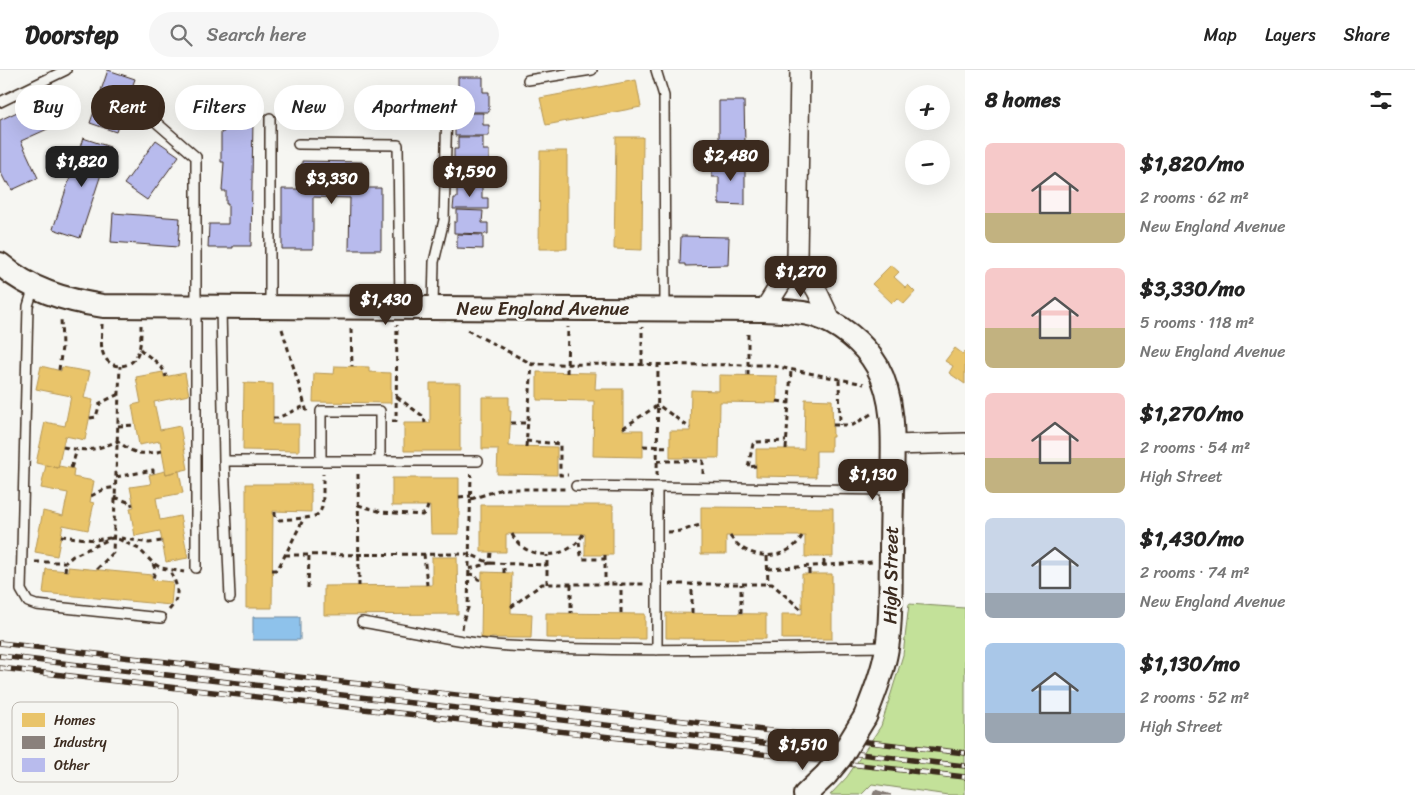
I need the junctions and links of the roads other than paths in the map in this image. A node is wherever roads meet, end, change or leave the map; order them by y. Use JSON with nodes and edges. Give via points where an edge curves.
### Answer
{"nodes":[{"id":1,"x":66,"y":70,"type":"edge"},
{"id":2,"x":592,"y":70,"type":"edge"},
{"id":3,"x":656,"y":70,"type":"edge"},
{"id":4,"x":800,"y":70,"type":"edge"},
{"id":5,"x":528,"y":80,"type":"dead end"},
{"id":6,"x":0,"y":102,"type":"edge"},
{"id":7,"x":270,"y":118,"type":"dead end"},
{"id":8,"x":165,"y":130,"type":"edge"},
{"id":9,"x":446,"y":130,"type":"edge"},
{"id":10,"x":298,"y":144,"type":"dead end"},
{"id":11,"x":797,"y":258,"type":"junction"},
{"id":12,"x":0,"y":264,"type":"edge"},
{"id":13,"x":34,"y":286,"type":"junction"},
{"id":14,"x":197,"y":306,"type":"junction"},
{"id":15,"x":221,"y":307,"type":"junction"},
{"id":16,"x":270,"y":307,"type":"junction"},
{"id":17,"x":400,"y":308,"type":"junction"},
{"id":18,"x":433,"y":308,"type":"junction"},
{"id":19,"x":664,"y":309,"type":"junction"},
{"id":20,"x":764,"y":310,"type":"junction"},
{"id":21,"x":796,"y":312,"type":"joint"},
{"id":22,"x":832,"y":323,"type":"junction"},
{"id":23,"x":965,"y":443,"type":"edge"},
{"id":24,"x":892,"y":445,"type":"junction"},
{"id":25,"x":380,"y":460,"type":"junction"},
{"id":26,"x":224,"y":461,"type":"junction"},
{"id":27,"x":321,"y":461,"type":"junction"},
{"id":28,"x":475,"y":462,"type":"road end"},
{"id":29,"x":576,"y":486,"type":"road end"},
{"id":30,"x":657,"y":487,"type":"junction"},
{"id":31,"x":892,"y":490,"type":"junction"},
{"id":32,"x":196,"y":568,"type":"road end"},
{"id":33,"x":230,"y":598,"type":"dead end"},
{"id":34,"x":161,"y":618,"type":"road end"},
{"id":35,"x":362,"y":622,"type":"dead end"},
{"id":36,"x":888,"y":647,"type":"junction"},
{"id":37,"x":657,"y":650,"type":"junction"},
{"id":38,"x":805,"y":795,"type":"edge"}],
"edges":[{"from":1,"to":6,"type":"lane"},
{"from":2,"to":5,"type":"lane"},
{"from":3,"to":19,"type":"lane","via":[[664,96]]},
{"from":4,"to":11,"type":"street"},
{"from":7,"to":16,"type":"lane"},
{"from":8,"to":14,"type":"lane","via":[[196,157]]},
{"from":9,"to":18,"type":"lane","via":[[444,220],[434,262]]},
{"from":10,"to":17,"type":"lane","via":[[398,144]]},
{"from":11,"to":20,"type":"street"},
{"from":11,"to":22,"type":"street","name":"High Street"},
{"from":12,"to":13,"type":"street","name":"New England Avenue"},
{"from":13,"to":14,"type":"street","name":"New England Avenue","via":[[66,300],[102,306]]},
{"from":13,"to":34,"type":"lane","via":[[28,306],[22,590],[28,602],[36,605]]},
{"from":14,"to":15,"type":"street","name":"New England Avenue"},
{"from":14,"to":32,"type":"lane"},
{"from":15,"to":16,"type":"street","name":"New England Avenue"},
{"from":15,"to":26,"type":"lane"},
{"from":16,"to":17,"type":"street","name":"New England Avenue"},
{"from":17,"to":18,"type":"street","name":"New England Avenue"},
{"from":18,"to":19,"type":"street","name":"New England Avenue"},
{"from":19,"to":20,"type":"street","name":"New England Avenue"},
{"from":20,"to":21,"type":"street","name":"New England Avenue"},
{"from":21,"to":22,"type":"street","name":"High Street"},
{"from":22,"to":24,"type":"street","name":"High Street","via":[[864,348],[877,366],[887,389]]},
{"from":23,"to":24,"type":"street"},
{"from":24,"to":31,"type":"street","name":"High Street"},
{"from":25,"to":27,"type":"lane"},
{"from":25,"to":27,"type":"lane","via":[[380,411],[321,411]]},
{"from":25,"to":28,"type":"lane"},
{"from":26,"to":27,"type":"lane"},
{"from":26,"to":33,"type":"lane"},
{"from":29,"to":30,"type":"lane"},
{"from":30,"to":31,"type":"lane"},
{"from":30,"to":37,"type":"lane"},
{"from":31,"to":36,"type":"street","name":"High Street"},
{"from":35,"to":37,"type":"lane","via":[[508,646]]},
{"from":36,"to":37,"type":"lane"},
{"from":36,"to":38,"type":"street","name":"High Street","bridge":true,"via":[[865,717],[840,758]]}]}
